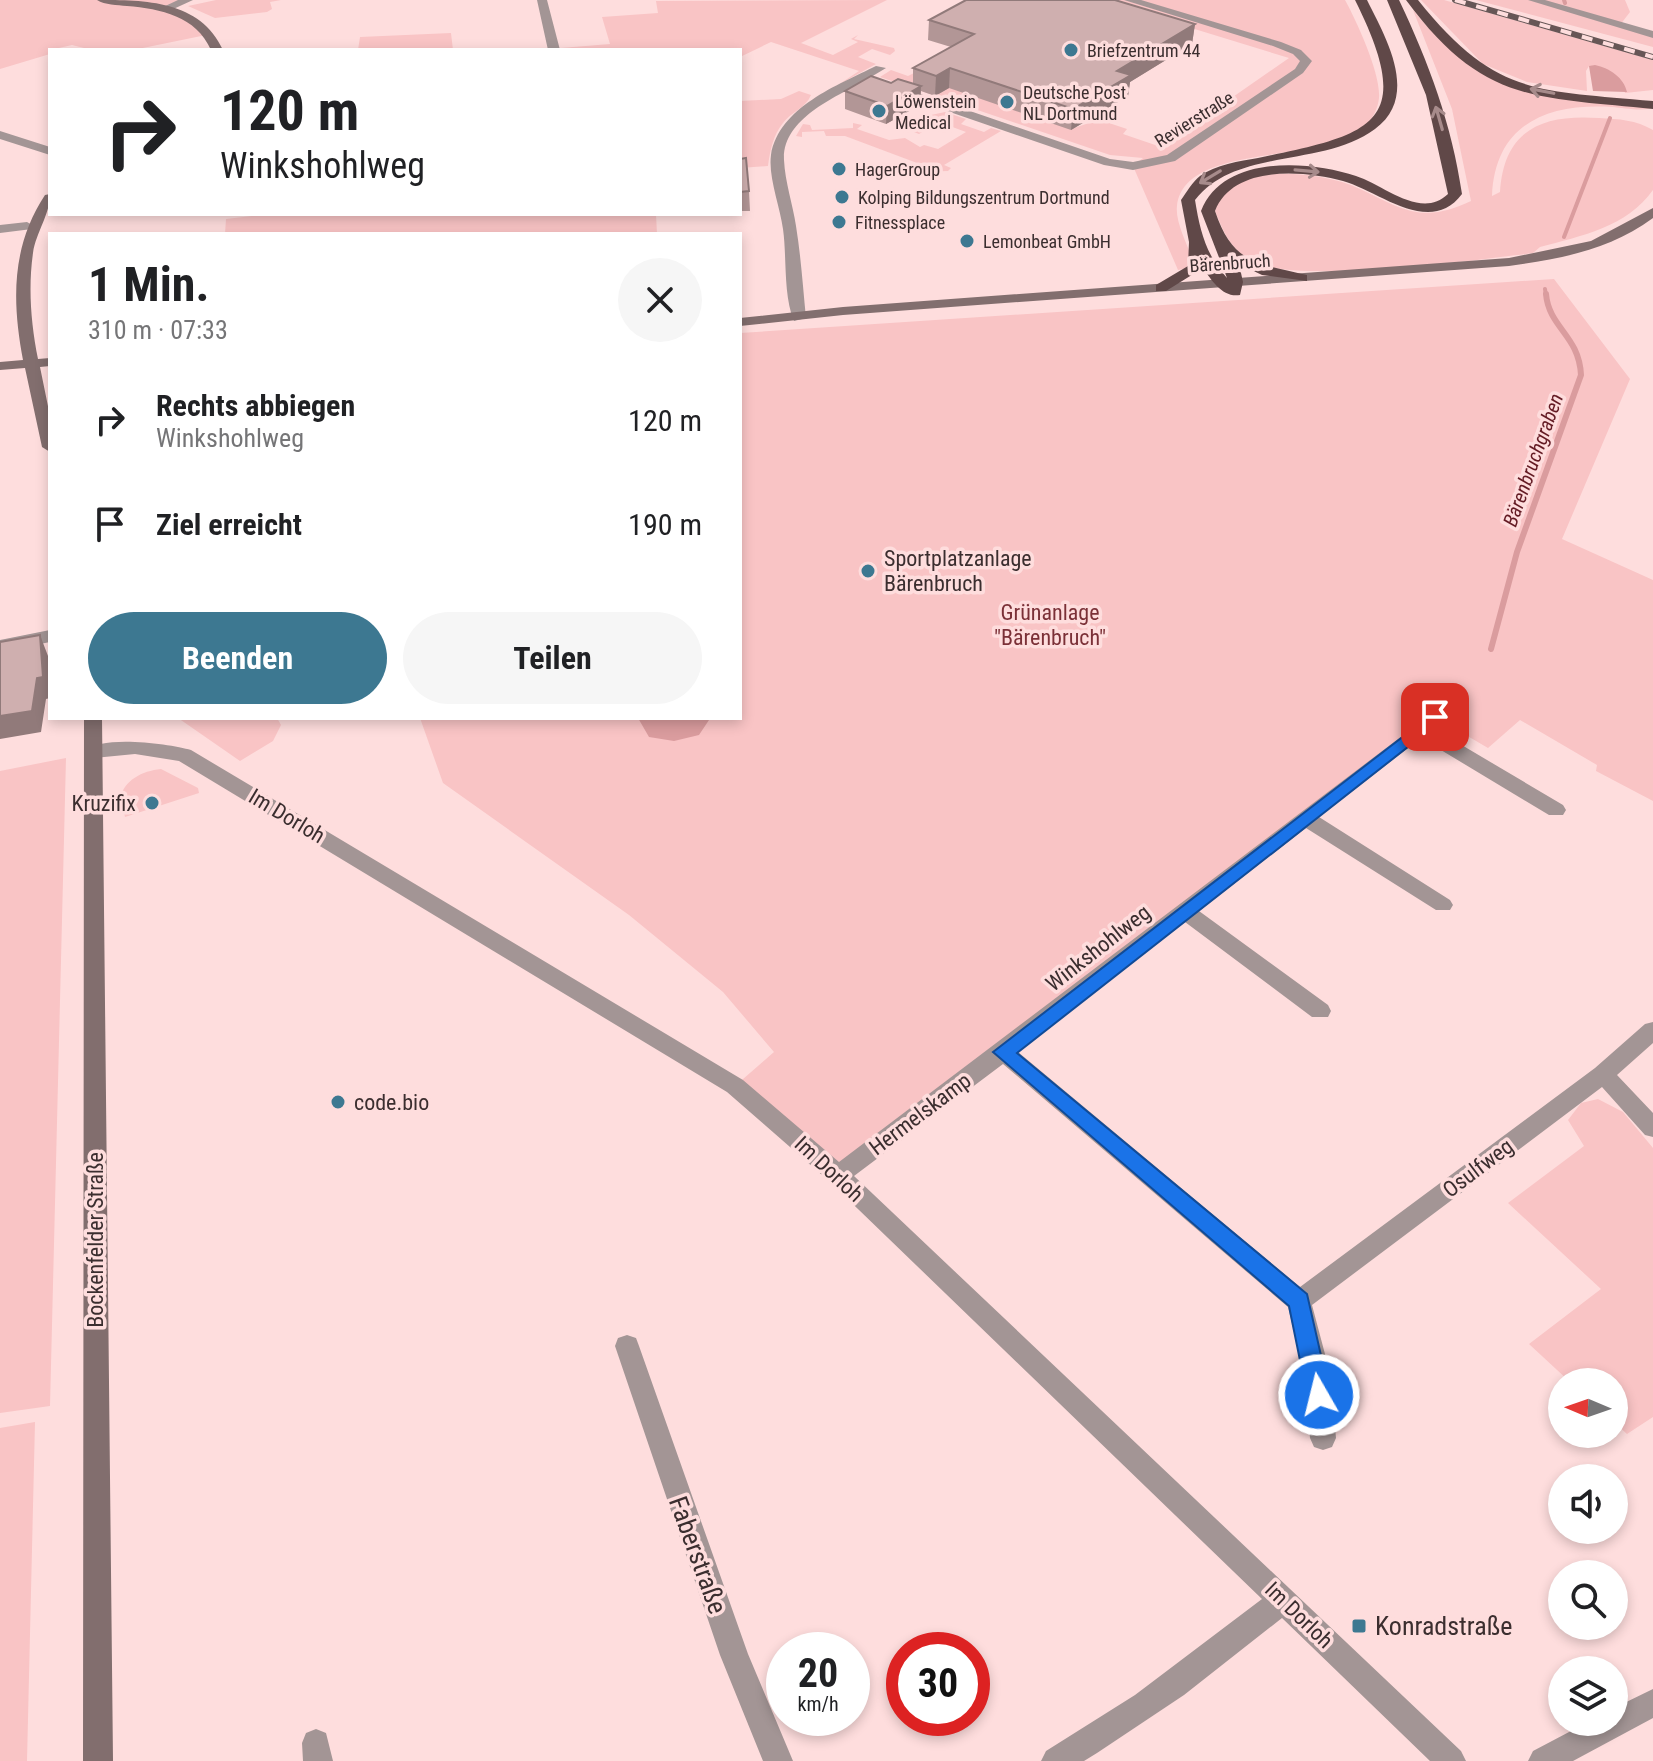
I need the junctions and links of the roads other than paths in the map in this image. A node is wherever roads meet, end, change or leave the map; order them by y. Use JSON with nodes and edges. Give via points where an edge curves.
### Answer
{"nodes":[{"id":1,"x":102,"y":0,"type":"edge"},
{"id":2,"x":188,"y":0,"type":"edge"},
{"id":3,"x":542,"y":0,"type":"edge"},
{"id":4,"x":554,"y":0,"type":"edge"},
{"id":5,"x":1129,"y":0,"type":"edge"},
{"id":6,"x":1361,"y":0,"type":"edge"},
{"id":7,"x":1393,"y":0,"type":"edge"},
{"id":8,"x":1412,"y":0,"type":"edge"},
{"id":9,"x":1533,"y":0,"type":"edge"},
{"id":10,"x":165,"y":9,"type":"junction"},
{"id":11,"x":1653,"y":35,"type":"edge"},
{"id":12,"x":216,"y":48,"type":"edge"},
{"id":13,"x":554,"y":48,"type":"edge"},
{"id":14,"x":880,"y":68,"type":"dead end"},
{"id":15,"x":862,"y":78,"type":"junction"},
{"id":16,"x":1653,"y":97,"type":"edge"},
{"id":17,"x":1619,"y":101,"type":"junction"},
{"id":18,"x":1653,"y":105,"type":"edge"},
{"id":19,"x":0,"y":135,"type":"edge"},
{"id":20,"x":48,"y":150,"type":"edge"},
{"id":21,"x":48,"y":200,"type":"edge"},
{"id":22,"x":1653,"y":212,"type":"edge"},
{"id":23,"x":27,"y":226,"type":"junction"},
{"id":24,"x":1653,"y":226,"type":"edge"},
{"id":25,"x":0,"y":229,"type":"edge"},
{"id":26,"x":1196,"y":243,"type":"junction"},
{"id":27,"x":1224,"y":251,"type":"junction"},
{"id":28,"x":1302,"y":278,"type":"junction"},
{"id":29,"x":1231,"y":286,"type":"junction"},
{"id":30,"x":1161,"y":288,"type":"junction"},
{"id":31,"x":799,"y":318,"type":"junction"},
{"id":32,"x":742,"y":322,"type":"edge"},
{"id":33,"x":48,"y":362,"type":"edge"},
{"id":34,"x":30,"y":364,"type":"junction"},
{"id":35,"x":0,"y":366,"type":"edge"},
{"id":36,"x":48,"y":439,"type":"edge"},
{"id":37,"x":48,"y":636,"type":"edge"},
{"id":38,"x":0,"y":646,"type":"edge"},
{"id":39,"x":93,"y":720,"type":"edge"},
{"id":40,"x":94,"y":752,"type":"junction"},
{"id":41,"x":1556,"y":810,"type":"dead end"},
{"id":42,"x":1305,"y":818,"type":"junction"},
{"id":43,"x":1443,"y":905,"type":"dead end"},
{"id":44,"x":1184,"y":911,"type":"junction"},
{"id":45,"x":1320,"y":1011,"type":"dead end"},
{"id":46,"x":1653,"y":1030,"type":"edge"},
{"id":47,"x":1003,"y":1052,"type":"junction"},
{"id":48,"x":1603,"y":1074,"type":"junction"},
{"id":49,"x":1653,"y":1128,"type":"edge"},
{"id":50,"x":838,"y":1175,"type":"junction"},
{"id":51,"x":1299,"y":1301,"type":"junction"},
{"id":52,"x":627,"y":1346,"type":"dead end"},
{"id":53,"x":1323,"y":1438,"type":"dead end"},
{"id":54,"x":1284,"y":1599,"type":"junction"},
{"id":55,"x":1653,"y":1703,"type":"edge"},
{"id":56,"x":98,"y":1761,"type":"edge"},
{"id":57,"x":778,"y":1761,"type":"edge"},
{"id":58,"x":1056,"y":1761,"type":"edge"},
{"id":59,"x":1451,"y":1761,"type":"edge"},
{"id":60,"x":1543,"y":1761,"type":"edge"}],
"edges":[{"from":1,"to":10,"type":"main road"},
{"from":2,"to":10,"type":"street"},
{"from":3,"to":4,"type":"street"},
{"from":3,"to":13,"type":"street"},
{"from":5,"to":15,"type":"street","name":"Revierstraße","via":[[1277,44],[1306,61],[1299,71],[1171,158],[1133,166]]},
{"from":6,"to":26,"type":"highway","one_way":true,"via":[[1391,75],[1391,97],[1383,117],[1365,135],[1344,145],[1235,166],[1202,181],[1191,191],[1186,209]]},
{"from":27,"to":7,"type":"highway","one_way":true,"via":[[1211,223],[1209,201],[1224,185],[1247,175],[1311,171],[1351,179],[1411,206],[1451,201],[1453,180],[1427,77]]},
{"from":17,"to":8,"type":"highway","one_way":true,"via":[[1529,89],[1482,71],[1452,47]]},
{"from":9,"to":11,"type":"street"},
{"from":10,"to":12,"type":"main road","via":[[206,28]]},
{"from":14,"to":15,"type":"street"},
{"from":15,"to":31,"type":"street","via":[[797,118],[777,158]]},
{"from":16,"to":17,"type":"highway"},
{"from":17,"to":18,"type":"highway"},
{"from":19,"to":20,"type":"street"},
{"from":21,"to":23,"type":"main road"},
{"from":22,"to":28,"type":"main road","name":"Bärenbruch","via":[[1603,241],[1548,257]]},
{"from":23,"to":25,"type":"street"},
{"from":23,"to":34,"type":"main road","via":[[21,242],[19,291]]},
{"from":24,"to":29,"type":"main road","name":"Bärenbruch","via":[[1618,245],[1536,268]]},
{"from":26,"to":29,"type":"highway"},
{"from":26,"to":30,"type":"highway","via":[[1196,268]]},
{"from":27,"to":28,"type":"highway","via":[[1262,270]]},
{"from":27,"to":29,"type":"highway"},
{"from":28,"to":29,"type":"main road","name":"Bärenbruch"},
{"from":29,"to":30,"type":"main road","name":"Bärenbruch"},
{"from":29,"to":31,"type":"main road","name":"Bärenbruch","via":[[872,319]]},
{"from":30,"to":31,"type":"main road","name":"Bärenbruch"},
{"from":31,"to":32,"type":"main road","name":"Bärenbruch"},
{"from":33,"to":34,"type":"main road"},
{"from":34,"to":35,"type":"main road"},
{"from":34,"to":36,"type":"main road"},
{"from":37,"to":38,"type":"street"},
{"from":39,"to":40,"type":"main road","name":"Bockenfelder Straße"},
{"from":40,"to":50,"type":"street","name":"Im Dorloh","via":[[170,751],[197,762],[735,1086]]},
{"from":40,"to":56,"type":"main road","name":"Bockenfelder Straße"},
{"from":41,"to":42,"type":"street","name":"Winkshohlweg","via":[[1428,723]]},
{"from":42,"to":43,"type":"street"},
{"from":42,"to":44,"type":"street","name":"Winkshohlweg"},
{"from":44,"to":45,"type":"street","name":"Winkshohlweg"},
{"from":44,"to":47,"type":"street","name":"Winkshohlweg"},
{"from":46,"to":48,"type":"street","name":"Osulfweg"},
{"from":47,"to":50,"type":"street","name":"Hermelskamp"},
{"from":47,"to":51,"type":"street"},
{"from":48,"to":49,"type":"street"},
{"from":48,"to":51,"type":"street","name":"Osulfweg"},
{"from":50,"to":54,"type":"street","name":"Im Dorloh"},
{"from":51,"to":53,"type":"street","via":[[1317,1373]]},
{"from":52,"to":57,"type":"street","name":"Faberstraße","via":[[729,1641]]},
{"from":54,"to":58,"type":"street","via":[[1193,1672]]},
{"from":54,"to":59,"type":"street","name":"Im Dorloh"},
{"from":55,"to":60,"type":"street"}]}
